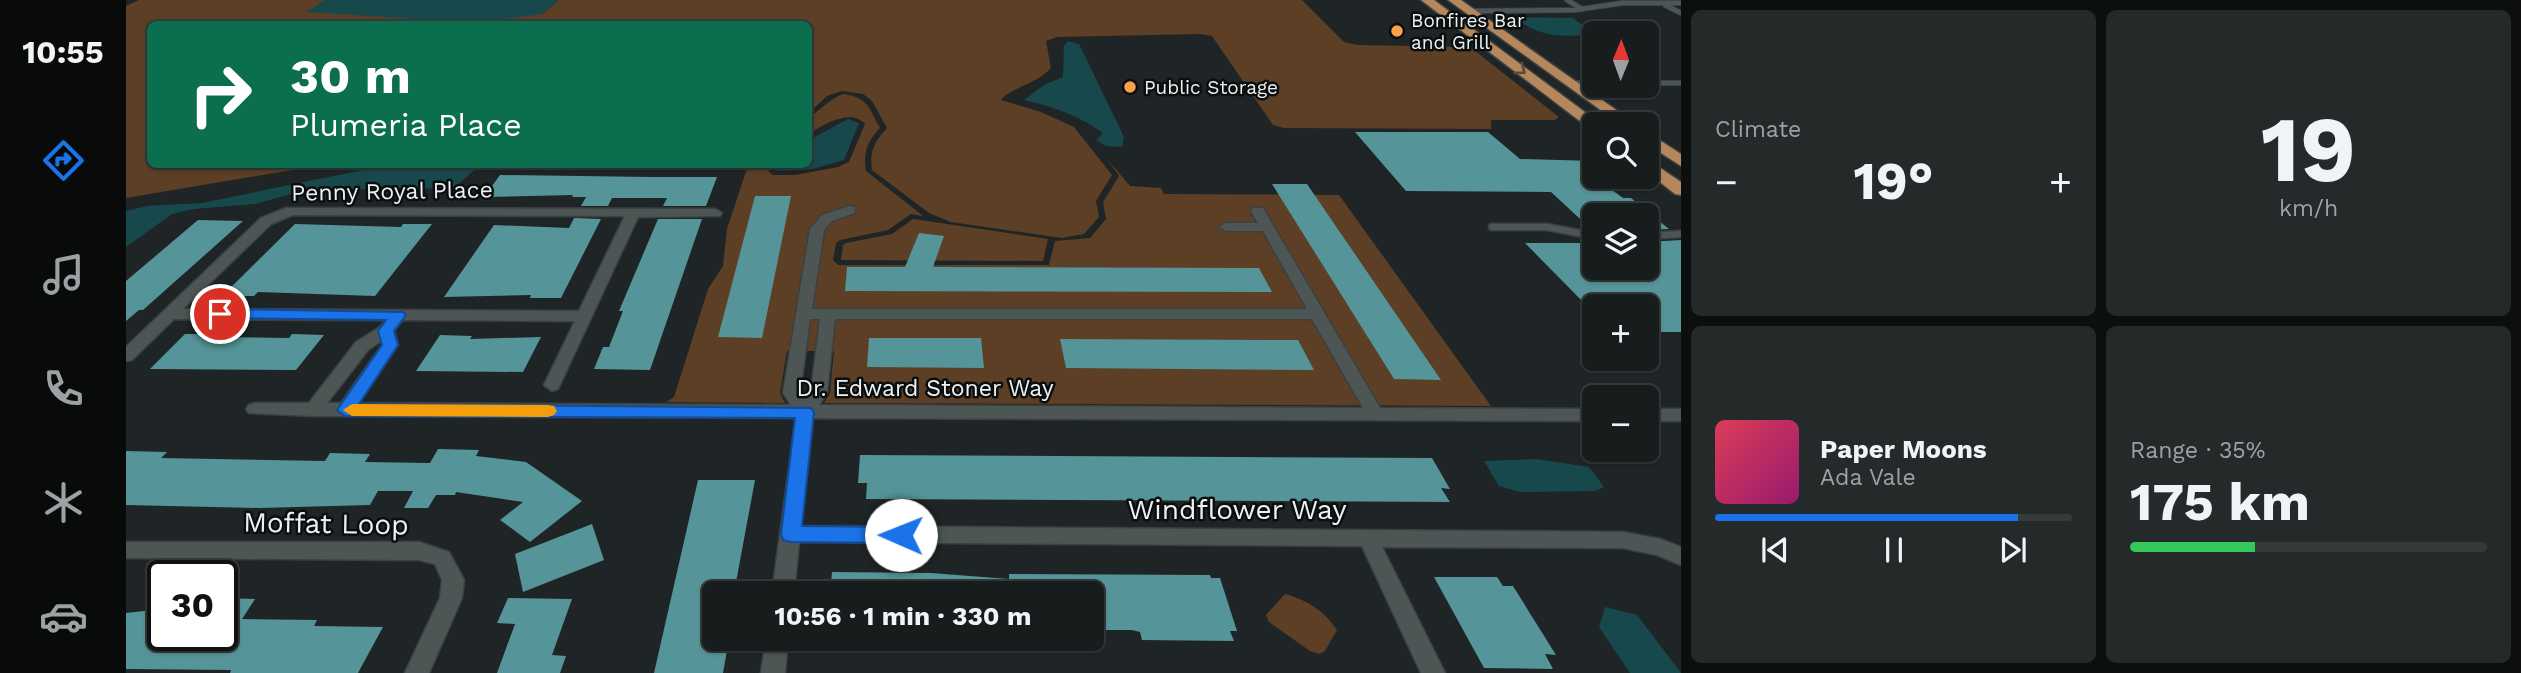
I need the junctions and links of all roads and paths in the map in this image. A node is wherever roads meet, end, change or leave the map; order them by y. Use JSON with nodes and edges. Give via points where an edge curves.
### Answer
{"nodes":[{"id":1,"x":1427,"y":0,"type":"edge"},
{"id":2,"x":1454,"y":0,"type":"edge"},
{"id":3,"x":1567,"y":0,"type":"edge"},
{"id":4,"x":1663,"y":3,"type":"junction"},
{"id":5,"x":1681,"y":3,"type":"edge"},
{"id":6,"x":1582,"y":9,"type":"junction"},
{"id":7,"x":1469,"y":11,"type":"junction"},
{"id":8,"x":1681,"y":13,"type":"edge"},
{"id":9,"x":1570,"y":83,"type":"junction"},
{"id":10,"x":1582,"y":83,"type":"edge"},
{"id":11,"x":1659,"y":83,"type":"edge"},
{"id":12,"x":1681,"y":83,"type":"edge"},
{"id":13,"x":1612,"y":112,"type":"edge"},
{"id":14,"x":1582,"y":116,"type":"edge"},
{"id":15,"x":1659,"y":145,"type":"edge"},
{"id":16,"x":1681,"y":161,"type":"edge"},
{"id":17,"x":1659,"y":173,"type":"edge"},
{"id":18,"x":1681,"y":190,"type":"edge"},
{"id":19,"x":850,"y":210,"type":"dead end"},
{"id":20,"x":1258,"y":211,"type":"dead end"},
{"id":21,"x":634,"y":212,"type":"junction"},
{"id":22,"x":715,"y":213,"type":"dead end"},
{"id":23,"x":1226,"y":227,"type":"dead end"},
{"id":24,"x":1267,"y":227,"type":"junction"},
{"id":25,"x":1492,"y":227,"type":"dead end"},
{"id":26,"x":1582,"y":234,"type":"edge"},
{"id":27,"x":1681,"y":234,"type":"edge"},
{"id":28,"x":1659,"y":235,"type":"edge"},
{"id":29,"x":170,"y":314,"type":"junction"},
{"id":30,"x":802,"y":314,"type":"junction"},
{"id":31,"x":828,"y":314,"type":"junction"},
{"id":32,"x":1318,"y":314,"type":"junction"},
{"id":33,"x":398,"y":315,"type":"junction"},
{"id":34,"x":585,"y":316,"type":"junction"},
{"id":35,"x":386,"y":331,"type":"junction"},
{"id":36,"x":356,"y":353,"type":"junction"},
{"id":37,"x":384,"y":353,"type":"junction"},
{"id":38,"x":126,"y":356,"type":"edge"},
{"id":39,"x":796,"y":359,"type":"junction"},
{"id":40,"x":823,"y":359,"type":"junction"},
{"id":41,"x":343,"y":370,"type":"junction"},
{"id":42,"x":372,"y":371,"type":"junction"},
{"id":43,"x":552,"y":385,"type":"dead end"},
{"id":44,"x":255,"y":410,"type":"dead end"},
{"id":45,"x":313,"y":410,"type":"junction"},
{"id":46,"x":345,"y":410,"type":"junction"},
{"id":47,"x":805,"y":412,"type":"junction"},
{"id":48,"x":1375,"y":414,"type":"junction"},
{"id":49,"x":1582,"y":415,"type":"edge"},
{"id":50,"x":1659,"y":415,"type":"edge"},
{"id":51,"x":1681,"y":415,"type":"edge"},
{"id":52,"x":791,"y":534,"type":"junction"},
{"id":53,"x":1368,"y":538,"type":"junction"},
{"id":54,"x":126,"y":550,"type":"edge"},
{"id":55,"x":1681,"y":556,"type":"edge"},
{"id":56,"x":785,"y":581,"type":"edge"},
{"id":57,"x":776,"y":651,"type":"edge"},
{"id":58,"x":417,"y":673,"type":"edge"},
{"id":59,"x":773,"y":673,"type":"edge"},
{"id":60,"x":1433,"y":673,"type":"edge"}],
"edges":[{"from":1,"to":14,"type":"main road","one_way":true},
{"from":2,"to":7,"type":"main road"},
{"from":3,"to":6,"type":"lane"},
{"from":4,"to":5,"type":"lane"},
{"from":4,"to":6,"type":"lane"},
{"from":4,"to":8,"type":"lane"},
{"from":6,"to":7,"type":"lane"},
{"from":7,"to":9,"type":"main road"},
{"from":9,"to":10,"type":"lane"},
{"from":9,"to":13,"type":"main road"},
{"from":11,"to":12,"type":"lane"},
{"from":15,"to":16,"type":"main road"},
{"from":17,"to":18,"type":"main road"},
{"from":19,"to":30,"type":"street","via":[[827,218],[817,229]]},
{"from":20,"to":24,"type":"street"},
{"from":21,"to":22,"type":"street","name":"Penny Royal Place"},
{"from":21,"to":29,"type":"street","name":"Penny Royal Place","via":[[291,211],[266,221]]},
{"from":21,"to":34,"type":"street"},
{"from":23,"to":24,"type":"street"},
{"from":24,"to":32,"type":"street"},
{"from":25,"to":26,"type":"lane"},
{"from":27,"to":28,"type":"lane"},
{"from":29,"to":33,"type":"street"},
{"from":29,"to":38,"type":"street","name":"Penny Royal Place"},
{"from":30,"to":31,"type":"street"},
{"from":30,"to":39,"type":"street"},
{"from":31,"to":32,"type":"street"},
{"from":31,"to":40,"type":"street"},
{"from":32,"to":48,"type":"street"},
{"from":33,"to":34,"type":"street"},
{"from":33,"to":35,"type":"street"},
{"from":34,"to":43,"type":"street"},
{"from":35,"to":36,"type":"street"},
{"from":35,"to":37,"type":"street","via":[[390,345]]},
{"from":36,"to":37,"type":"street"},
{"from":36,"to":41,"type":"street"},
{"from":37,"to":42,"type":"street"},
{"from":39,"to":40,"type":"street"},
{"from":39,"to":47,"type":"street","via":[[791,393]]},
{"from":40,"to":47,"type":"street","via":[[819,393]]},
{"from":41,"to":42,"type":"street"},
{"from":41,"to":45,"type":"street"},
{"from":42,"to":46,"type":"street"},
{"from":44,"to":45,"type":"street","name":"Dr. Edward Stoner Way"},
{"from":45,"to":46,"type":"street","name":"Dr. Edward Stoner Way"},
{"from":46,"to":47,"type":"street","name":"Dr. Edward Stoner Way"},
{"from":47,"to":48,"type":"street","name":"Dr. Edward Stoner Way"},
{"from":47,"to":52,"type":"street"},
{"from":48,"to":49,"type":"street","name":"Dr. Edward Stoner Way"},
{"from":50,"to":51,"type":"street"},
{"from":52,"to":53,"type":"street","name":"Windflower Way"},
{"from":52,"to":56,"type":"street"},
{"from":53,"to":55,"type":"street","name":"Windflower Way","via":[[1623,540]]},
{"from":53,"to":60,"type":"street"},
{"from":54,"to":58,"type":"street","name":"Moffat Loop","via":[[419,551],[442,558],[453,580],[451,598]]},
{"from":57,"to":59,"type":"street"}]}
